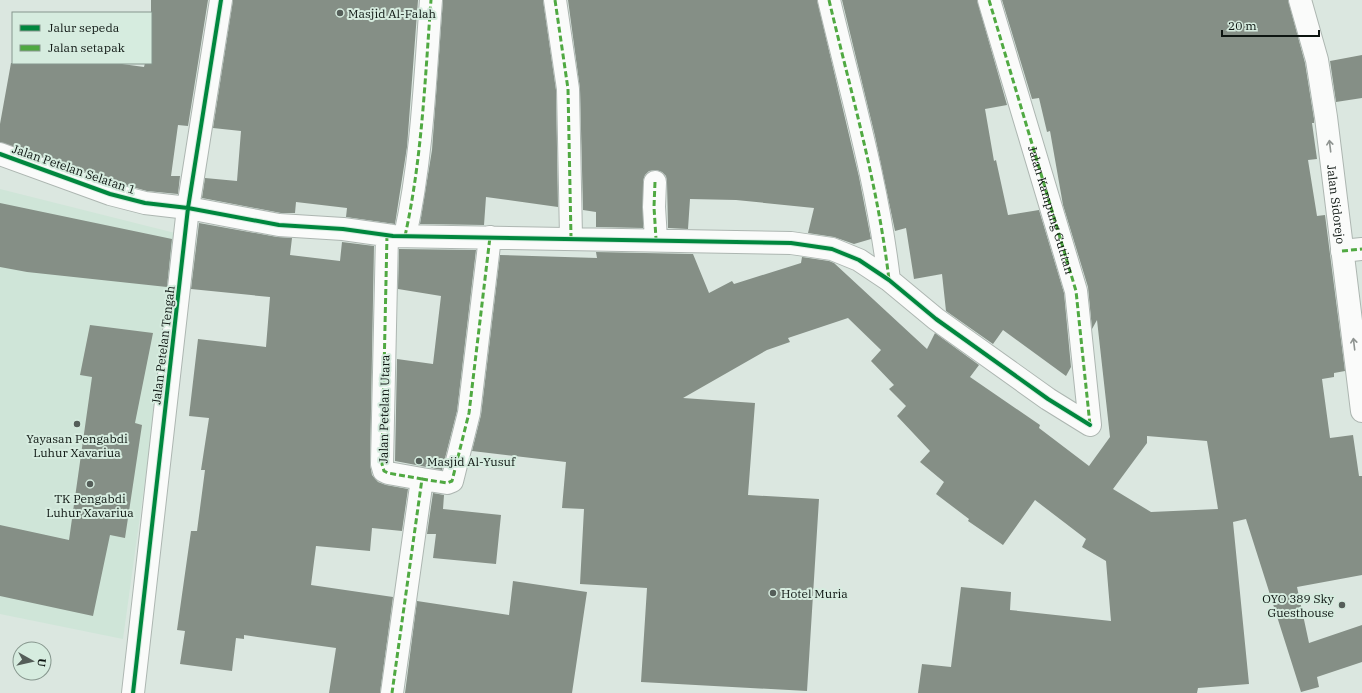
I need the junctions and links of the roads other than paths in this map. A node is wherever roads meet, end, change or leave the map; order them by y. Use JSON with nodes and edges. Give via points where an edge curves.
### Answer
{"nodes":[{"id":1,"x":221,"y":0,"type":"edge"},
{"id":2,"x":431,"y":0,"type":"edge"},
{"id":3,"x":555,"y":0,"type":"edge"},
{"id":4,"x":829,"y":0,"type":"edge"},
{"id":5,"x":989,"y":0,"type":"edge"},
{"id":6,"x":1300,"y":0,"type":"edge"},
{"id":7,"x":0,"y":154,"type":"edge"},
{"id":8,"x":655,"y":182,"type":"dead end"},
{"id":9,"x":188,"y":208,"type":"junction"},
{"id":10,"x":396,"y":235,"type":"junction"},
{"id":11,"x":490,"y":237,"type":"junction"},
{"id":12,"x":570,"y":238,"type":"junction"},
{"id":13,"x":656,"y":239,"type":"junction"},
{"id":14,"x":1352,"y":250,"type":"edge"},
{"id":15,"x":889,"y":280,"type":"junction"},
{"id":16,"x":1362,"y":411,"type":"edge"},
{"id":17,"x":1090,"y":425,"type":"joint"},
{"id":18,"x":422,"y":479,"type":"junction"},
{"id":19,"x":133,"y":693,"type":"edge"},
{"id":20,"x":392,"y":693,"type":"edge"}],
"edges":[{"from":1,"to":9,"type":"street","name":"Jalan Petelan Tengah"},
{"from":2,"to":10,"type":"street","name":"Jalan Petelan Utara","via":[[412,206]]},
{"from":3,"to":12,"type":"street","via":[[568,89]]},
{"from":4,"to":15,"type":"street","via":[[882,228]]},
{"from":5,"to":17,"type":"street","name":"Jalan Kampung Gutitan","via":[[1076,291]]},
{"from":14,"to":6,"type":"street","name":"Jalan Sidorejo","one_way":true,"via":[[1318,67]]},
{"from":7,"to":9,"type":"street","name":"Jalan Petelan Selatan 1","via":[[110,194],[145,203]]},
{"from":8,"to":13,"type":"street"},
{"from":9,"to":10,"type":"street","name":"Jalan Petelan Selatan 1","via":[[279,225]]},
{"from":9,"to":19,"type":"street","name":"Jalan Petelan Tengah"},
{"from":10,"to":11,"type":"street","name":"Jalan Petelan Selatan 1"},
{"from":10,"to":18,"type":"street","name":"Jalan Petelan Utara","via":[[382,464],[384,471],[388,473]]},
{"from":11,"to":12,"type":"street","name":"Jalan Petelan Selatan 1"},
{"from":11,"to":18,"type":"street","name":"Jalan Petelan Utara","via":[[469,413],[452,481],[447,483]]},
{"from":12,"to":13,"type":"street","name":"Jalan Petelan Selatan 1"},
{"from":13,"to":15,"type":"street","name":"Jalan Petelan Selatan 1","via":[[791,242],[832,249],[859,260]]},
{"from":16,"to":14,"type":"street","name":"Jalan Sidorejo","one_way":true},
{"from":15,"to":17,"type":"street","name":"Jalan Petelan Selatan 1","via":[[936,319],[1048,399]]},
{"from":18,"to":20,"type":"street"}]}
